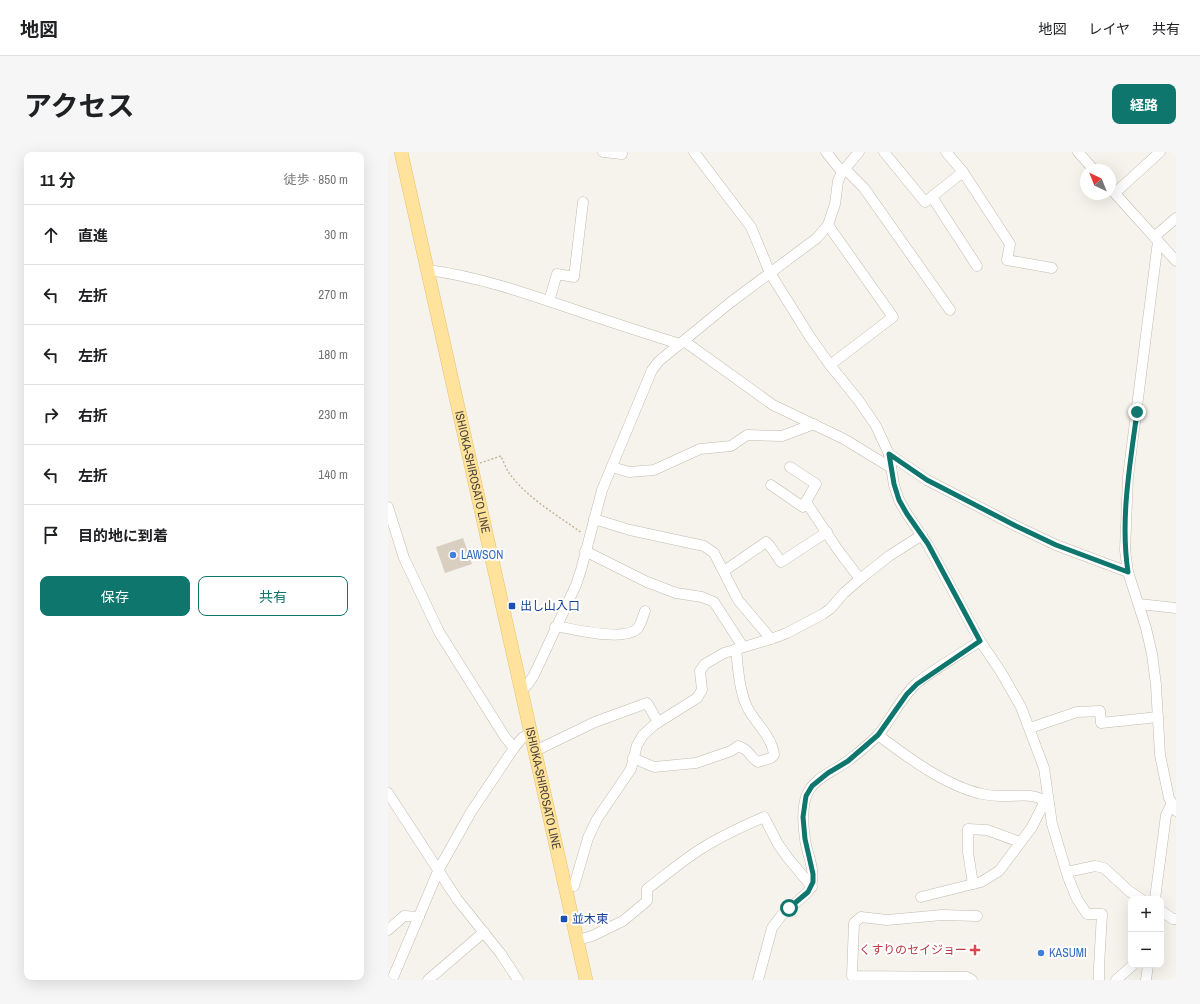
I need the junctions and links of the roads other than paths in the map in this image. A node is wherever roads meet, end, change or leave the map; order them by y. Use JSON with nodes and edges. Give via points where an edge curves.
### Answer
{"nodes":[{"id":1,"x":401,"y":152,"type":"edge"},
{"id":2,"x":603,"y":152,"type":"edge"},
{"id":3,"x":694,"y":152,"type":"edge"},
{"id":4,"x":826,"y":152,"type":"edge"},
{"id":5,"x":859,"y":152,"type":"edge"},
{"id":6,"x":884,"y":152,"type":"edge"},
{"id":7,"x":946,"y":152,"type":"edge"},
{"id":8,"x":1078,"y":152,"type":"edge"},
{"id":9,"x":1160,"y":152,"type":"edge"},
{"id":10,"x":622,"y":154,"type":"dead end"},
{"id":11,"x":1089,"y":164,"type":"edge"},
{"id":12,"x":843,"y":171,"type":"junction"},
{"id":13,"x":963,"y":172,"type":"junction"},
{"id":14,"x":1116,"y":188,"type":"edge"},
{"id":15,"x":1116,"y":195,"type":"edge"},
{"id":16,"x":932,"y":197,"type":"junction"},
{"id":17,"x":583,"y":202,"type":"dead end"},
{"id":18,"x":1176,"y":218,"type":"edge"},
{"id":19,"x":828,"y":225,"type":"junction"},
{"id":20,"x":1156,"y":239,"type":"junction"},
{"id":21,"x":1176,"y":261,"type":"edge"},
{"id":22,"x":977,"y":266,"type":"dead end"},
{"id":23,"x":1052,"y":268,"type":"dead end"},
{"id":24,"x":428,"y":270,"type":"junction"},
{"id":25,"x":770,"y":273,"type":"junction"},
{"id":26,"x":549,"y":301,"type":"junction"},
{"id":27,"x":950,"y":310,"type":"dead end"},
{"id":28,"x":682,"y":342,"type":"junction"},
{"id":29,"x":830,"y":365,"type":"junction"},
{"id":30,"x":814,"y":424,"type":"junction"},
{"id":31,"x":889,"y":454,"type":"junction"},
{"id":32,"x":612,"y":467,"type":"junction"},
{"id":33,"x":890,"y":467,"type":"junction"},
{"id":34,"x":790,"y":468,"type":"dead end"},
{"id":35,"x":771,"y":485,"type":"dead end"},
{"id":36,"x":806,"y":502,"type":"junction"},
{"id":37,"x":388,"y":507,"type":"edge"},
{"id":38,"x":594,"y":519,"type":"junction"},
{"id":39,"x":827,"y":532,"type":"junction"},
{"id":40,"x":922,"y":535,"type":"junction"},
{"id":41,"x":585,"y":551,"type":"junction"},
{"id":42,"x":724,"y":571,"type":"junction"},
{"id":43,"x":1128,"y":572,"type":"junction"},
{"id":44,"x":860,"y":579,"type":"junction"},
{"id":45,"x":1139,"y":604,"type":"junction"},
{"id":46,"x":1176,"y":608,"type":"edge"},
{"id":47,"x":645,"y":610,"type":"dead end"},
{"id":48,"x":555,"y":627,"type":"junction"},
{"id":49,"x":772,"y":640,"type":"junction"},
{"id":50,"x":980,"y":641,"type":"junction"},
{"id":51,"x":739,"y":648,"type":"junction"},
{"id":52,"x":522,"y":690,"type":"junction"},
{"id":53,"x":1158,"y":717,"type":"junction"},
{"id":54,"x":658,"y":722,"type":"junction"},
{"id":55,"x":1030,"y":728,"type":"junction"},
{"id":56,"x":531,"y":733,"type":"junction"},
{"id":57,"x":878,"y":735,"type":"junction"},
{"id":58,"x":514,"y":748,"type":"junction"},
{"id":59,"x":535,"y":751,"type":"junction"},
{"id":60,"x":634,"y":758,"type":"junction"},
{"id":61,"x":388,"y":793,"type":"edge"},
{"id":62,"x":1047,"y":801,"type":"junction"},
{"id":63,"x":1174,"y":807,"type":"edge"},
{"id":64,"x":1020,"y":842,"type":"junction"},
{"id":65,"x":439,"y":869,"type":"junction"},
{"id":66,"x":1066,"y":872,"type":"junction"},
{"id":67,"x":973,"y":884,"type":"junction"},
{"id":68,"x":574,"y":886,"type":"dead end"},
{"id":69,"x":812,"y":887,"type":"junction"},
{"id":70,"x":921,"y":896,"type":"dead end"},
{"id":71,"x":1136,"y":896,"type":"edge"},
{"id":72,"x":1155,"y":896,"type":"edge"},
{"id":73,"x":1164,"y":913,"type":"edge"},
{"id":74,"x":977,"y":916,"type":"dead end"},
{"id":75,"x":419,"y":917,"type":"junction"},
{"id":76,"x":1176,"y":919,"type":"edge"},
{"id":77,"x":388,"y":930,"type":"edge"},
{"id":78,"x":484,"y":932,"type":"junction"},
{"id":79,"x":578,"y":940,"type":"junction"},
{"id":80,"x":1130,"y":968,"type":"edge"},
{"id":81,"x":1148,"y":968,"type":"edge"},
{"id":82,"x":885,"y":978,"type":"edge"},
{"id":83,"x":392,"y":980,"type":"edge"},
{"id":84,"x":428,"y":980,"type":"edge"},
{"id":85,"x":518,"y":980,"type":"edge"},
{"id":86,"x":586,"y":980,"type":"edge"},
{"id":87,"x":758,"y":980,"type":"edge"},
{"id":88,"x":972,"y":980,"type":"edge"},
{"id":89,"x":1099,"y":980,"type":"edge"},
{"id":90,"x":1116,"y":980,"type":"edge"},
{"id":91,"x":1146,"y":980,"type":"edge"}],
"edges":[{"from":1,"to":24,"type":"main road","name":"ISHIOKA-SHIROSATO LINE"},
{"from":2,"to":10,"type":"street"},
{"from":3,"to":25,"type":"street","via":[[751,227]]},
{"from":4,"to":12,"type":"street"},
{"from":5,"to":12,"type":"street"},
{"from":6,"to":16,"type":"street","via":[[925,202]]},
{"from":7,"to":13,"type":"street"},
{"from":8,"to":11,"type":"street"},
{"from":9,"to":14,"type":"street"},
{"from":12,"to":19,"type":"street"},
{"from":12,"to":27,"type":"street","via":[[864,188]]},
{"from":13,"to":16,"type":"street"},
{"from":13,"to":23,"type":"street","via":[[1010,244],[1007,260]]},
{"from":15,"to":20,"type":"street"},
{"from":16,"to":22,"type":"street"},
{"from":17,"to":26,"type":"street","via":[[574,277],[557,274]]},
{"from":18,"to":20,"type":"street"},
{"from":19,"to":25,"type":"street","via":[[817,238]]},
{"from":19,"to":29,"type":"street","via":[[893,317]]},
{"from":20,"to":21,"type":"street"},
{"from":20,"to":43,"type":"street","via":[[1128,477],[1125,550]]},
{"from":24,"to":26,"type":"street","via":[[452,273]]},
{"from":24,"to":52,"type":"main road","name":"ISHIOKA-SHIROSATO LINE"},
{"from":25,"to":28,"type":"street"},
{"from":25,"to":29,"type":"street"},
{"from":26,"to":28,"type":"street","via":[[630,329]]},
{"from":28,"to":30,"type":"street","via":[[773,405]]},
{"from":28,"to":32,"type":"street","via":[[652,370]]},
{"from":29,"to":31,"type":"street","via":[[876,426]]},
{"from":30,"to":32,"type":"street","via":[[782,436],[747,435],[731,446],[700,449],[654,470],[629,472]]},
{"from":30,"to":33,"type":"street"},
{"from":31,"to":33,"type":"street"},
{"from":31,"to":43,"type":"street","via":[[927,480],[1016,526],[1056,545]]},
{"from":32,"to":38,"type":"street"},
{"from":33,"to":40,"type":"street","via":[[899,500]]},
{"from":34,"to":36,"type":"street","via":[[816,484]]},
{"from":35,"to":36,"type":"street","via":[[803,507]]},
{"from":36,"to":39,"type":"street"},
{"from":37,"to":58,"type":"street","via":[[404,558],[439,632]]},
{"from":38,"to":41,"type":"street"},
{"from":38,"to":42,"type":"street","via":[[630,530],[704,546],[714,553]]},
{"from":39,"to":42,"type":"street","via":[[781,562],[766,542]]},
{"from":39,"to":44,"type":"street"},
{"from":40,"to":44,"type":"street"},
{"from":40,"to":50,"type":"street"},
{"from":41,"to":48,"type":"street","via":[[576,585]]},
{"from":41,"to":51,"type":"street","via":[[647,582],[676,593],[702,597],[714,602]]},
{"from":42,"to":49,"type":"street","via":[[746,612]]},
{"from":43,"to":45,"type":"street"},
{"from":44,"to":49,"type":"street","via":[[826,612]]},
{"from":45,"to":46,"type":"street"},
{"from":45,"to":53,"type":"street","via":[[1152,654]]},
{"from":47,"to":48,"type":"street","via":[[638,628],[630,634],[595,634]]},
{"from":48,"to":52,"type":"street","via":[[534,675]]},
{"from":49,"to":51,"type":"street"},
{"from":50,"to":55,"type":"street","via":[[1015,696]]},
{"from":50,"to":57,"type":"street","via":[[917,684]]},
{"from":51,"to":54,"type":"street","via":[[705,664],[700,671],[702,690],[698,698]]},
{"from":51,"to":60,"type":"street","via":[[740,683],[747,706],[764,730],[774,755],[758,762],[745,748],[738,746],[731,751],[696,762],[654,767]]},
{"from":52,"to":56,"type":"main road","name":"ISHIOKA-SHIROSATO LINE"},
{"from":53,"to":55,"type":"street","via":[[1101,723],[1100,711],[1077,712]]},
{"from":53,"to":63,"type":"street","via":[[1160,755],[1168,798]]},
{"from":54,"to":59,"type":"street","via":[[647,703],[595,722]]},
{"from":54,"to":60,"type":"street","via":[[643,735]]},
{"from":55,"to":62,"type":"street","via":[[1044,768]]},
{"from":56,"to":58,"type":"street","via":[[522,738]]},
{"from":56,"to":59,"type":"main road","name":"ISHIOKA-SHIROSATO LINE"},
{"from":57,"to":62,"type":"street","via":[[947,781],[962,788],[999,796],[1030,795]]},
{"from":57,"to":69,"type":"street","via":[[848,761],[812,786],[806,796],[803,817],[813,874]]},
{"from":58,"to":65,"type":"street","via":[[471,812]]},
{"from":59,"to":79,"type":"main road","name":"ISHIOKA-SHIROSATO LINE"},
{"from":60,"to":68,"type":"street","via":[[631,769],[597,819],[588,838]]},
{"from":61,"to":65,"type":"street"},
{"from":62,"to":64,"type":"street"},
{"from":62,"to":66,"type":"street"},
{"from":63,"to":72,"type":"street","via":[[1166,815]]},
{"from":64,"to":67,"type":"street","via":[[999,871]]},
{"from":64,"to":67,"type":"street","via":[[987,830],[968,829],[968,852]]},
{"from":65,"to":75,"type":"street"},
{"from":65,"to":78,"type":"street","via":[[457,899]]},
{"from":66,"to":71,"type":"street","via":[[1095,866],[1104,868]]},
{"from":66,"to":89,"type":"street","via":[[1077,899],[1087,914],[1102,914]]},
{"from":67,"to":70,"type":"street"},
{"from":69,"to":79,"type":"street","via":[[778,844],[764,817],[735,829],[688,858],[647,889],[647,901],[624,921]]},
{"from":69,"to":87,"type":"street","via":[[772,928]]},
{"from":73,"to":76,"type":"street"},
{"from":74,"to":82,"type":"street","via":[[942,915],[886,920],[861,917],[854,923],[852,976]]},
{"from":75,"to":77,"type":"street","via":[[404,916]]},
{"from":75,"to":83,"type":"street"},
{"from":78,"to":84,"type":"street"},
{"from":78,"to":85,"type":"street"},
{"from":79,"to":86,"type":"main road","name":"ISHIOKA-SHIROSATO LINE"},
{"from":80,"to":90,"type":"street"},
{"from":81,"to":91,"type":"street"},
{"from":82,"to":88,"type":"street","via":[[967,977]]}]}
